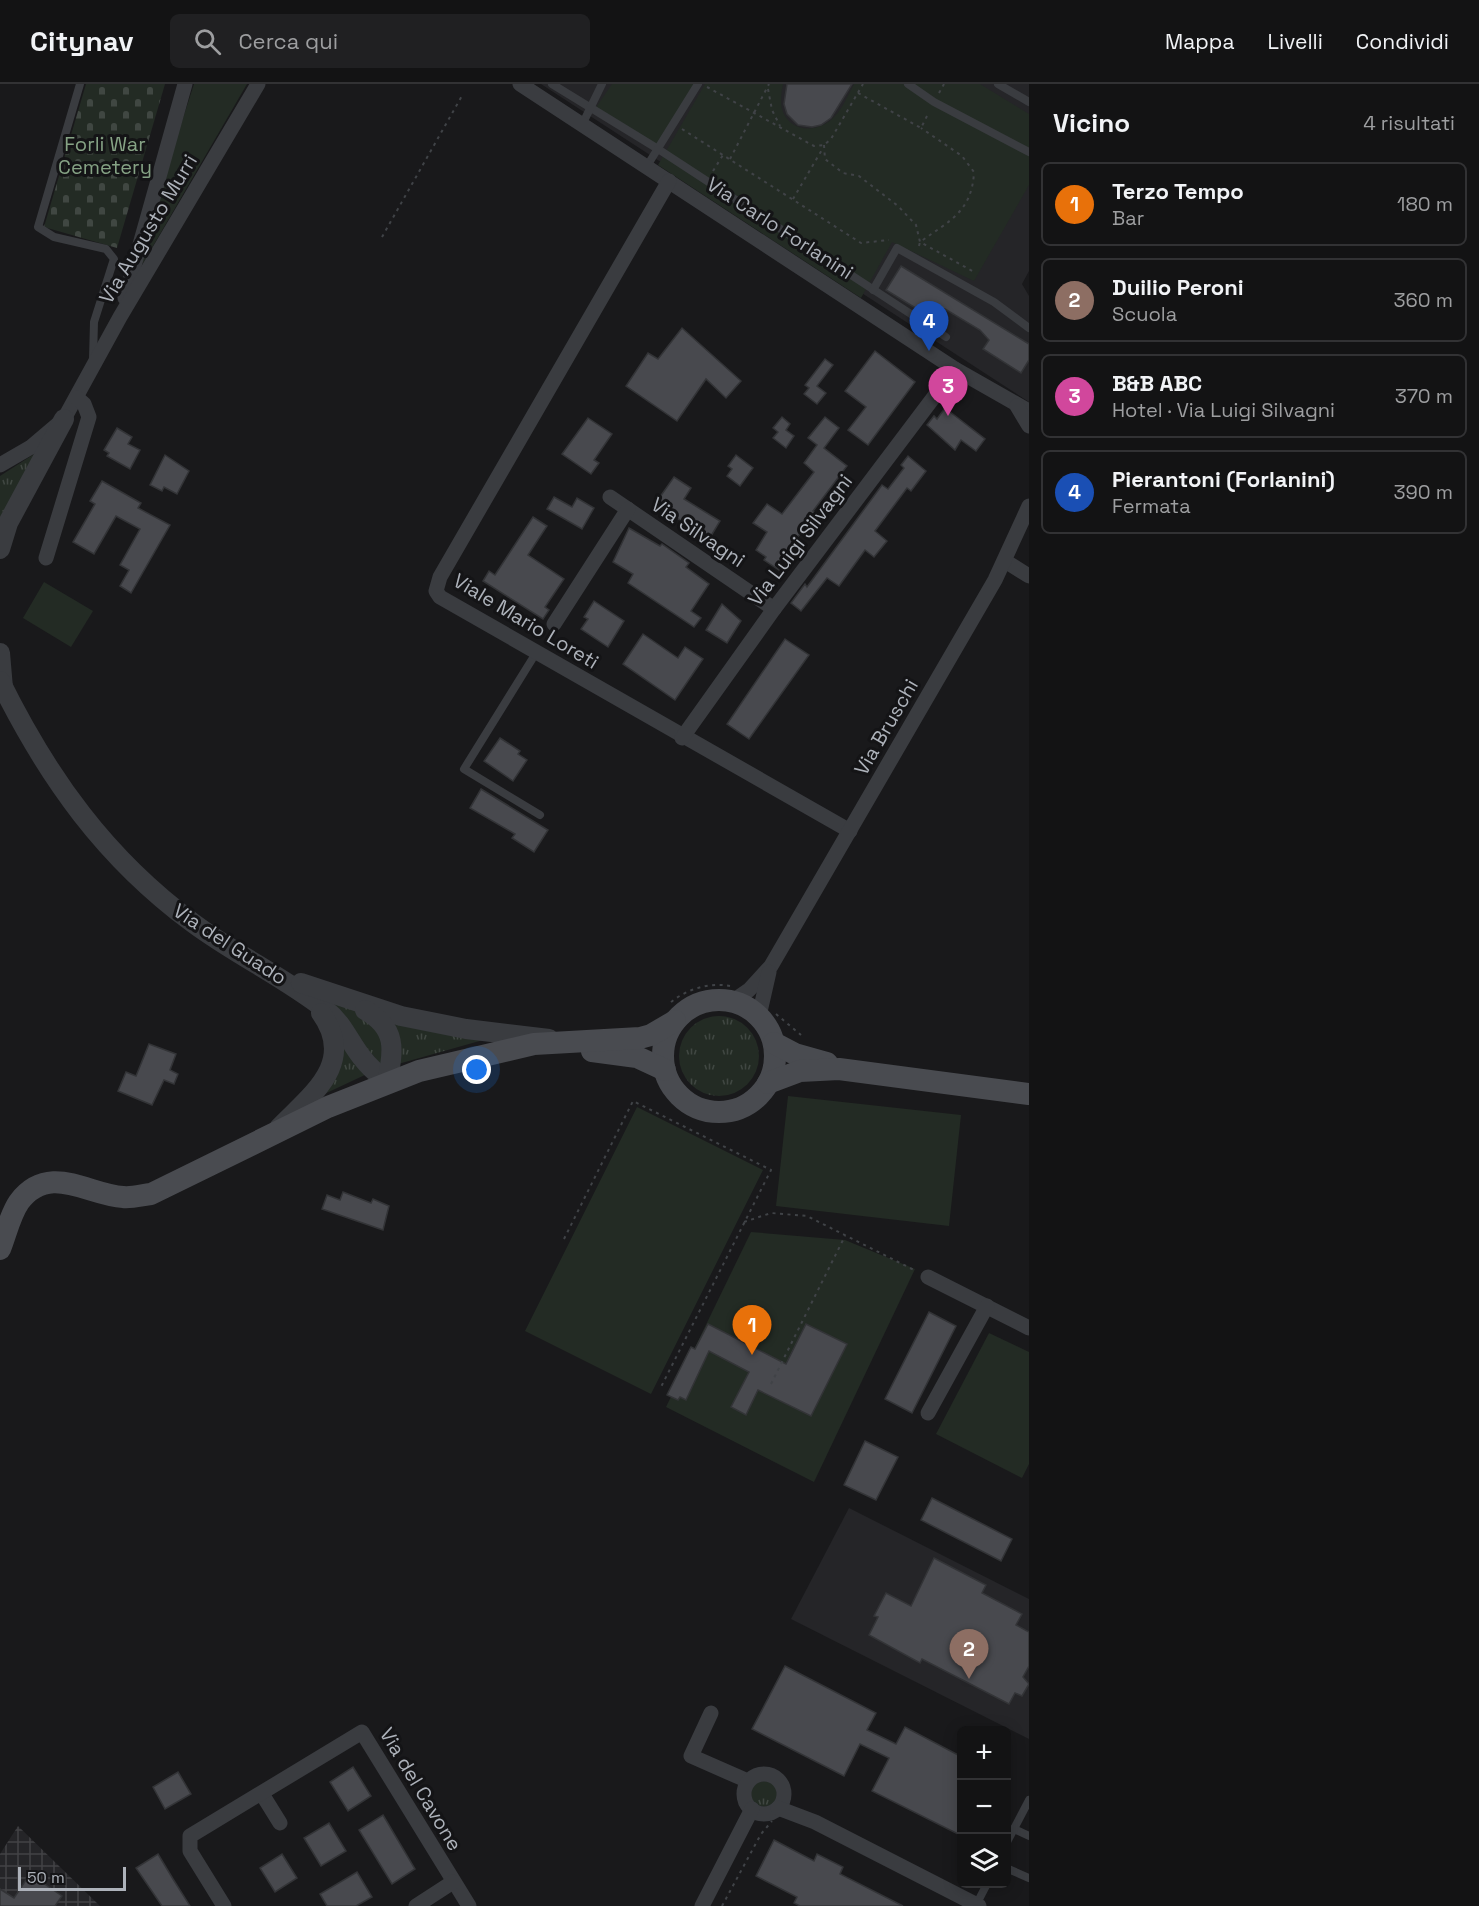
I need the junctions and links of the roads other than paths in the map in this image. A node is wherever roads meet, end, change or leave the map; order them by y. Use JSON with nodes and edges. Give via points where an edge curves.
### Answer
{"nodes":[{"id":1,"x":80,"y":84,"type":"edge"},
{"id":2,"x":185,"y":84,"type":"edge"},
{"id":3,"x":258,"y":84,"type":"edge"},
{"id":4,"x":520,"y":84,"type":"edge"},
{"id":5,"x":552,"y":84,"type":"edge"},
{"id":6,"x":602,"y":84,"type":"edge"},
{"id":7,"x":700,"y":84,"type":"edge"},
{"id":8,"x":908,"y":84,"type":"edge"},
{"id":9,"x":998,"y":84,"type":"edge"},
{"id":10,"x":1029,"y":102,"type":"edge"},
{"id":11,"x":591,"y":108,"type":"junction"},
{"id":12,"x":582,"y":125,"type":"junction"},
{"id":13,"x":658,"y":149,"type":"junction"},
{"id":14,"x":1029,"y":152,"type":"edge"},
{"id":15,"x":647,"y":166,"type":"junction"},
{"id":16,"x":669,"y":181,"type":"junction"},
{"id":17,"x":873,"y":290,"type":"junction"},
{"id":18,"x":120,"y":317,"type":"junction"},
{"id":19,"x":1029,"y":327,"type":"edge"},
{"id":20,"x":946,"y":337,"type":"dead end"},
{"id":21,"x":93,"y":369,"type":"junction"},
{"id":22,"x":955,"y":369,"type":"junction"},
{"id":23,"x":77,"y":398,"type":"junction"},
{"id":24,"x":1023,"y":408,"type":"edge"},
{"id":25,"x":64,"y":419,"type":"junction"},
{"id":26,"x":1029,"y":426,"type":"edge"},
{"id":27,"x":0,"y":465,"type":"edge"},
{"id":28,"x":610,"y":497,"type":"dead end"},
{"id":29,"x":1029,"y":506,"type":"edge"},
{"id":30,"x":628,"y":509,"type":"junction"},
{"id":31,"x":0,"y":549,"type":"edge"},
{"id":32,"x":46,"y":558,"type":"dead end"},
{"id":33,"x":1005,"y":561,"type":"junction"},
{"id":34,"x":1029,"y":576,"type":"edge"},
{"id":35,"x":774,"y":609,"type":"junction"},
{"id":36,"x":554,"y":624,"type":"dead end"},
{"id":37,"x":0,"y":652,"type":"edge"},
{"id":38,"x":536,"y":653,"type":"junction"},
{"id":39,"x":2,"y":685,"type":"edge"},
{"id":40,"x":682,"y":738,"type":"junction"},
{"id":41,"x":540,"y":815,"type":"dead end"},
{"id":42,"x":850,"y":831,"type":"junction"},
{"id":43,"x":771,"y":966,"type":"junction"},
{"id":44,"x":278,"y":975,"type":"junction"},
{"id":45,"x":308,"y":997,"type":"junction"},
{"id":46,"x":349,"y":1000,"type":"junction"},
{"id":47,"x":733,"y":1001,"type":"junction"},
{"id":48,"x":759,"y":1016,"type":"junction"},
{"id":49,"x":675,"y":1021,"type":"junction"},
{"id":50,"x":555,"y":1040,"type":"junction"},
{"id":51,"x":774,"y":1042,"type":"junction"},
{"id":52,"x":491,"y":1054,"type":"junction"},
{"id":53,"x":665,"y":1070,"type":"junction"},
{"id":54,"x":863,"y":1071,"type":"junction"},
{"id":55,"x":387,"y":1082,"type":"junction"},
{"id":56,"x":768,"y":1083,"type":"junction"},
{"id":57,"x":1029,"y":1094,"type":"edge"},
{"id":58,"x":274,"y":1133,"type":"junction"},
{"id":59,"x":0,"y":1249,"type":"edge"},
{"id":60,"x":928,"y":1277,"type":"road end"},
{"id":61,"x":987,"y":1306,"type":"junction"},
{"id":62,"x":1029,"y":1328,"type":"edge"},
{"id":63,"x":928,"y":1413,"type":"dead end"},
{"id":64,"x":711,"y":1713,"type":"dead end"},
{"id":65,"x":748,"y":1782,"type":"junction"},
{"id":66,"x":262,"y":1794,"type":"junction"},
{"id":67,"x":1029,"y":1800,"type":"edge"},
{"id":68,"x":752,"y":1809,"type":"junction"},
{"id":69,"x":781,"y":1815,"type":"junction"},
{"id":70,"x":280,"y":1823,"type":"dead end"},
{"id":71,"x":1014,"y":1829,"type":"junction"},
{"id":72,"x":1011,"y":1835,"type":"edge"},
{"id":73,"x":1029,"y":1836,"type":"edge"},
{"id":74,"x":1011,"y":1870,"type":"edge"},
{"id":75,"x":1029,"y":1878,"type":"edge"},
{"id":76,"x":453,"y":1882,"type":"junction"},
{"id":77,"x":985,"y":1888,"type":"edge"},
{"id":78,"x":978,"y":1905,"type":"edge"},
{"id":79,"x":224,"y":1906,"type":"edge"},
{"id":80,"x":416,"y":1906,"type":"edge"},
{"id":81,"x":469,"y":1906,"type":"edge"},
{"id":82,"x":702,"y":1906,"type":"edge"}],
"edges":[{"from":1,"to":21,"type":"lane","via":[[38,227],[54,237],[106,249],[114,259],[94,322]]},
{"from":2,"to":18,"type":"street"},
{"from":3,"to":18,"type":"street","name":"Via Augusto Murri"},
{"from":4,"to":12,"type":"street","name":"Via Carlo Forlanini"},
{"from":5,"to":11,"type":"lane"},
{"from":6,"to":11,"type":"lane"},
{"from":7,"to":13,"type":"lane"},
{"from":8,"to":14,"type":"lane"},
{"from":9,"to":10,"type":"lane"},
{"from":11,"to":12,"type":"lane"},
{"from":11,"to":13,"type":"lane"},
{"from":12,"to":15,"type":"street","name":"Via Carlo Forlanini"},
{"from":13,"to":15,"type":"lane"},
{"from":13,"to":17,"type":"lane"},
{"from":15,"to":16,"type":"street","name":"Via Carlo Forlanini"},
{"from":16,"to":22,"type":"street","name":"Via Carlo Forlanini"},
{"from":16,"to":38,"type":"street","name":"Viale Mario Loreti","via":[[436,584],[440,597]]},
{"from":17,"to":19,"type":"lane","via":[[897,248],[994,302]]},
{"from":17,"to":20,"type":"lane"},
{"from":18,"to":21,"type":"street","name":"Via Augusto Murri"},
{"from":21,"to":23,"type":"street","name":"Via Augusto Murri"},
{"from":22,"to":24,"type":"street","name":"Via Carlo Forlanini"},
{"from":22,"to":35,"type":"street","name":"Via Luigi Silvagni"},
{"from":23,"to":25,"type":"street","name":"Via Augusto Murri"},
{"from":23,"to":32,"type":"street","via":[[89,417]]},
{"from":24,"to":26,"type":"street"},
{"from":25,"to":27,"type":"street","name":"Via Augusto Murri","via":[[31,447]]},
{"from":25,"to":31,"type":"street","via":[[8,523]]},
{"from":28,"to":30,"type":"street","name":"Via Silvagni"},
{"from":29,"to":33,"type":"street","name":"Via Bruschi"},
{"from":30,"to":35,"type":"street","name":"Via Silvagni"},
{"from":30,"to":36,"type":"street","name":"Via Silvagni"},
{"from":33,"to":34,"type":"street"},
{"from":33,"to":42,"type":"street","name":"Via Bruschi"},
{"from":35,"to":40,"type":"street","name":"Via Luigi Silvagni"},
{"from":37,"to":39,"type":"street"},
{"from":38,"to":40,"type":"street","name":"Viale Mario Loreti"},
{"from":38,"to":41,"type":"lane","via":[[464,769]]},
{"from":39,"to":44,"type":"street","name":"Via del Guado","via":[[27,736],[68,800],[112,851],[195,924]]},
{"from":40,"to":42,"type":"street","name":"Viale Mario Loreti"},
{"from":42,"to":43,"type":"street","name":"Via Bruschi"},
{"from":43,"to":47,"type":"street","name":"Via Bruschi"},
{"from":43,"to":48,"type":"street","name":"Via Bruschi"},
{"from":44,"to":45,"type":"street","name":"Via del Guado"},
{"from":44,"to":46,"type":"street"},
{"from":45,"to":55,"type":"street","name":"Via del Guado","via":[[328,1012],[348,1034],[363,1060]]},
{"from":45,"to":58,"type":"street","via":[[332,1035],[332,1067],[321,1085]]},
{"from":46,"to":50,"type":"street","via":[[432,1023]]},
{"from":46,"to":55,"type":"street","via":[[381,1019],[391,1038]]},
{"from":47,"to":48,"type":"main road"},
{"from":47,"to":49,"type":"main road","via":[[701,1002]]},
{"from":48,"to":51,"type":"main road"},
{"from":49,"to":50,"type":"main road","via":[[640,1038]]},
{"from":49,"to":53,"type":"main road","via":[[663,1053]]},
{"from":50,"to":52,"type":"main road"},
{"from":51,"to":54,"type":"main road","via":[[795,1054]]},
{"from":51,"to":56,"type":"main road","via":[[774,1070]]},
{"from":52,"to":53,"type":"main road","via":[[555,1050],[618,1053],[638,1057]]},
{"from":52,"to":55,"type":"main road"},
{"from":53,"to":56,"type":"main road","via":[[682,1098],[712,1111],[745,1106]]},
{"from":54,"to":56,"type":"main road","via":[[800,1071]]},
{"from":54,"to":57,"type":"main road"},
{"from":55,"to":58,"type":"main road"},
{"from":58,"to":59,"type":"main road","via":[[151,1194],[123,1197],[77,1183],[46,1184],[19,1202]]},
{"from":60,"to":61,"type":"street"},
{"from":61,"to":62,"type":"street"},
{"from":61,"to":63,"type":"street"},
{"from":64,"to":65,"type":"street","via":[[691,1756]]},
{"from":65,"to":68,"type":"street","via":[[744,1793]]},
{"from":65,"to":69,"type":"street","via":[[759,1774],[777,1779],[783,1790]]},
{"from":66,"to":70,"type":"street"},
{"from":66,"to":76,"type":"street","name":"Via del Cavone","via":[[362,1732]]},
{"from":66,"to":79,"type":"street","name":"Via del Cavone","via":[[190,1836],[190,1851]]},
{"from":67,"to":71,"type":"lane"},
{"from":68,"to":69,"type":"street"},
{"from":68,"to":82,"type":"street"},
{"from":69,"to":78,"type":"street","via":[[815,1822]]},
{"from":71,"to":72,"type":"lane"},
{"from":71,"to":73,"type":"lane"},
{"from":74,"to":75,"type":"lane"},
{"from":76,"to":80,"type":"street"},
{"from":76,"to":81,"type":"street","name":"Via del Cavone"},
{"from":77,"to":78,"type":"lane"}]}
